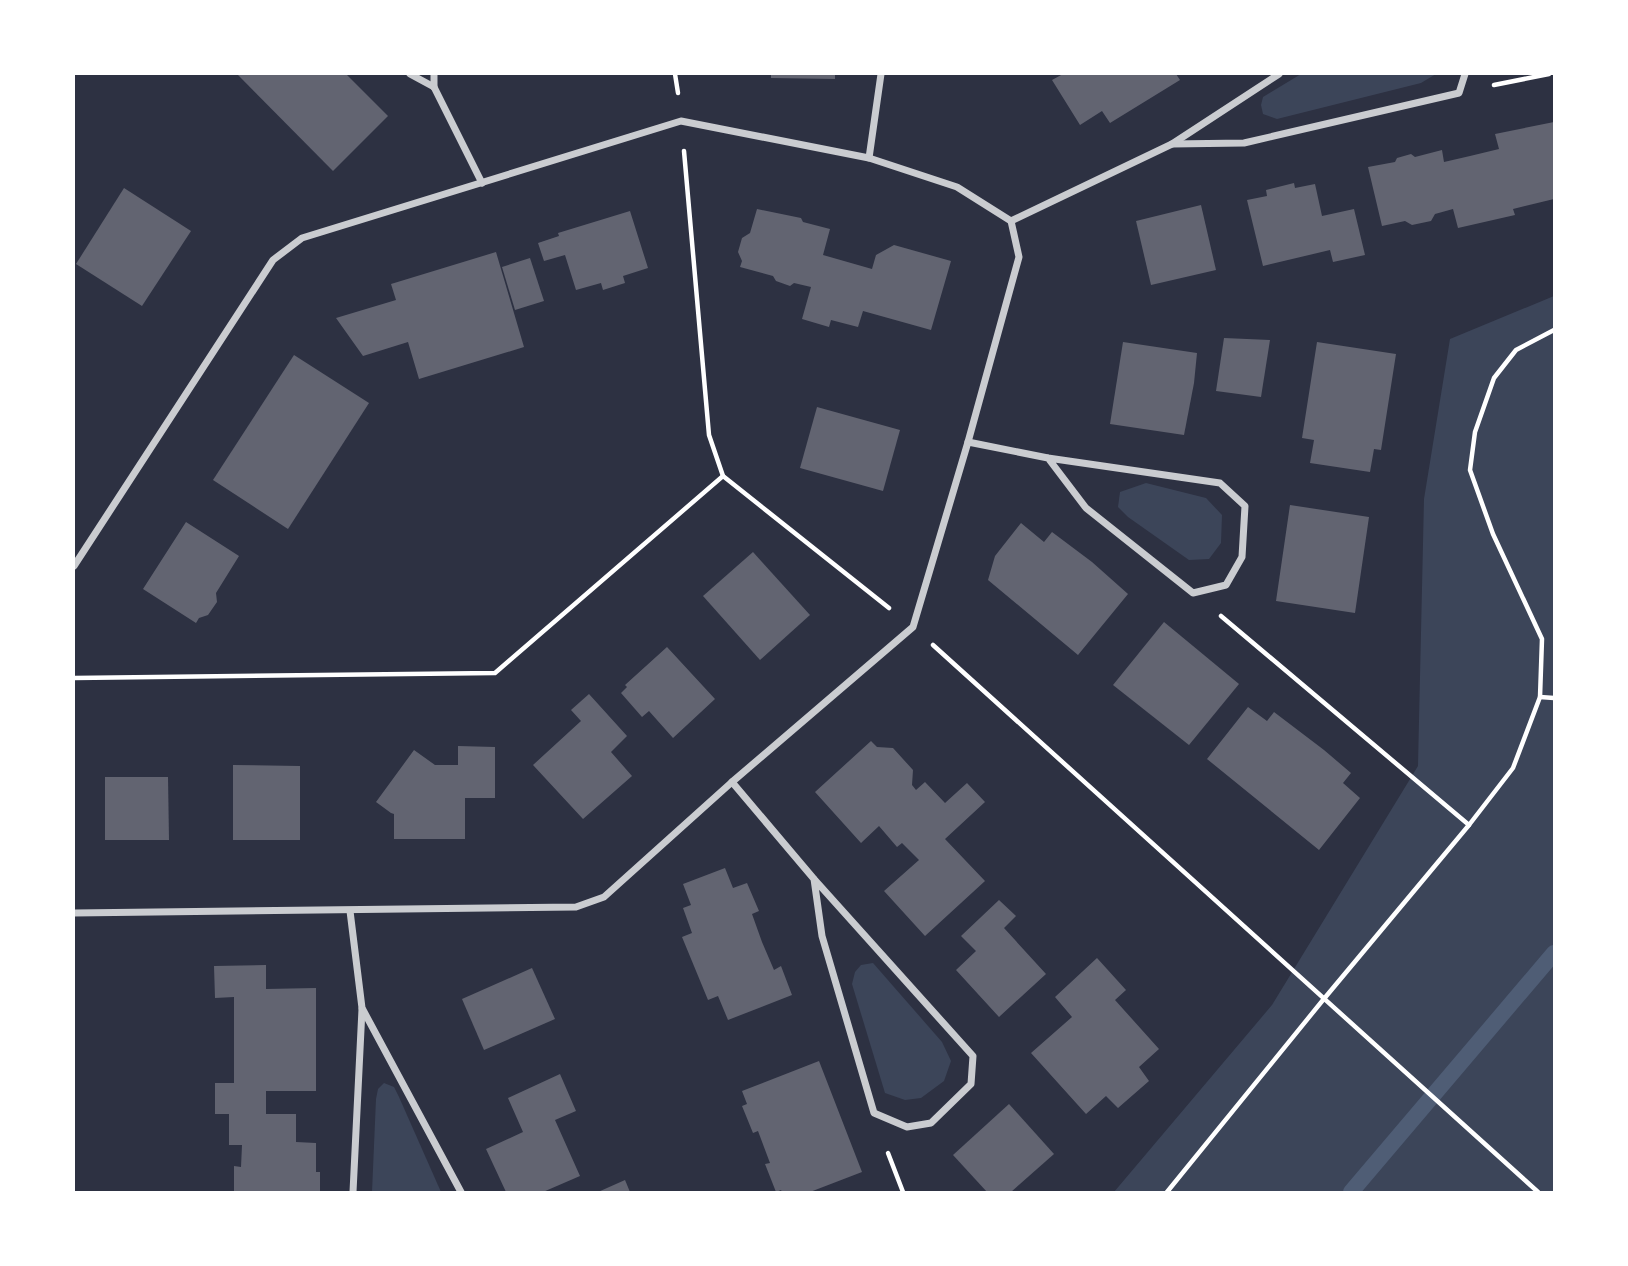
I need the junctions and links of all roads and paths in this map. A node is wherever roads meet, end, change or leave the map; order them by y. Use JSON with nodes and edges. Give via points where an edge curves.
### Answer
{"nodes":[{"id":1,"x":410,"y":74,"type":"edge"},
{"id":2,"x":434,"y":74,"type":"edge"},
{"id":3,"x":676,"y":74,"type":"edge"},
{"id":4,"x":881,"y":74,"type":"edge"},
{"id":5,"x":1279,"y":74,"type":"edge"},
{"id":6,"x":1465,"y":74,"type":"edge"},
{"id":7,"x":1549,"y":74,"type":"edge"},
{"id":8,"x":434,"y":87,"type":"junction"},
{"id":9,"x":1459,"y":93,"type":"junction"},
{"id":10,"x":681,"y":121,"type":"junction"},
{"id":11,"x":1172,"y":144,"type":"junction"},
{"id":12,"x":869,"y":158,"type":"junction"},
{"id":13,"x":482,"y":183,"type":"junction"},
{"id":14,"x":1011,"y":221,"type":"junction"},
{"id":15,"x":1555,"y":330,"type":"edge"},
{"id":16,"x":968,"y":442,"type":"junction"},
{"id":17,"x":1048,"y":458,"type":"junction"},
{"id":18,"x":723,"y":476,"type":"junction"},
{"id":19,"x":74,"y":566,"type":"edge"},
{"id":20,"x":1193,"y":593,"type":"junction"},
{"id":21,"x":913,"y":626,"type":"junction"},
{"id":22,"x":74,"y":678,"type":"edge"},
{"id":23,"x":1540,"y":697,"type":"junction"},
{"id":24,"x":1555,"y":698,"type":"edge"},
{"id":25,"x":733,"y":782,"type":"junction"},
{"id":26,"x":1469,"y":825,"type":"junction"},
{"id":27,"x":814,"y":879,"type":"junction"},
{"id":28,"x":349,"y":911,"type":"junction"},
{"id":29,"x":74,"y":913,"type":"edge"},
{"id":30,"x":1323,"y":999,"type":"junction"},
{"id":31,"x":362,"y":1008,"type":"junction"},
{"id":32,"x":353,"y":1192,"type":"edge"},
{"id":33,"x":461,"y":1192,"type":"edge"},
{"id":34,"x":1167,"y":1192,"type":"edge"},
{"id":35,"x":1538,"y":1192,"type":"edge"}],
"edges":[{"from":1,"to":8,"type":"street"},
{"from":2,"to":8,"type":"street"},
{"from":3,"to":10,"type":"path"},
{"from":4,"to":12,"type":"street"},
{"from":5,"to":11,"type":"street"},
{"from":6,"to":9,"type":"street"},
{"from":7,"to":9,"type":"path"},
{"from":8,"to":13,"type":"street"},
{"from":9,"to":11,"type":"street","via":[[1244,143]]},
{"from":10,"to":12,"type":"street"},
{"from":10,"to":13,"type":"street"},
{"from":10,"to":18,"type":"path","via":[[709,435]]},
{"from":11,"to":14,"type":"street"},
{"from":12,"to":14,"type":"street","via":[[957,187]]},
{"from":13,"to":19,"type":"street","via":[[302,238],[273,260]]},
{"from":14,"to":16,"type":"street","via":[[1019,257]]},
{"from":15,"to":23,"type":"path","via":[[1517,349],[1494,378],[1475,432],[1470,470],[1493,534],[1542,639]]},
{"from":16,"to":17,"type":"street"},
{"from":16,"to":21,"type":"street"},
{"from":17,"to":20,"type":"street","via":[[1086,508]]},
{"from":17,"to":20,"type":"street","via":[[1220,483],[1245,506],[1242,557],[1226,584]]},
{"from":18,"to":21,"type":"path"},
{"from":18,"to":22,"type":"path","via":[[495,673]]},
{"from":20,"to":26,"type":"path"},
{"from":21,"to":25,"type":"street"},
{"from":21,"to":30,"type":"path"},
{"from":23,"to":24,"type":"path"},
{"from":23,"to":26,"type":"path","via":[[1513,768]]},
{"from":25,"to":27,"type":"street"},
{"from":25,"to":28,"type":"street","via":[[604,897],[576,907]]},
{"from":26,"to":30,"type":"path"},
{"from":27,"to":27,"type":"street","via":[[822,936],[874,1113],[908,1127],[931,1123],[971,1084],[973,1056]]},
{"from":28,"to":29,"type":"street"},
{"from":28,"to":31,"type":"street"},
{"from":30,"to":34,"type":"path"},
{"from":30,"to":35,"type":"path"},
{"from":31,"to":32,"type":"street"},
{"from":31,"to":33,"type":"street"}]}
